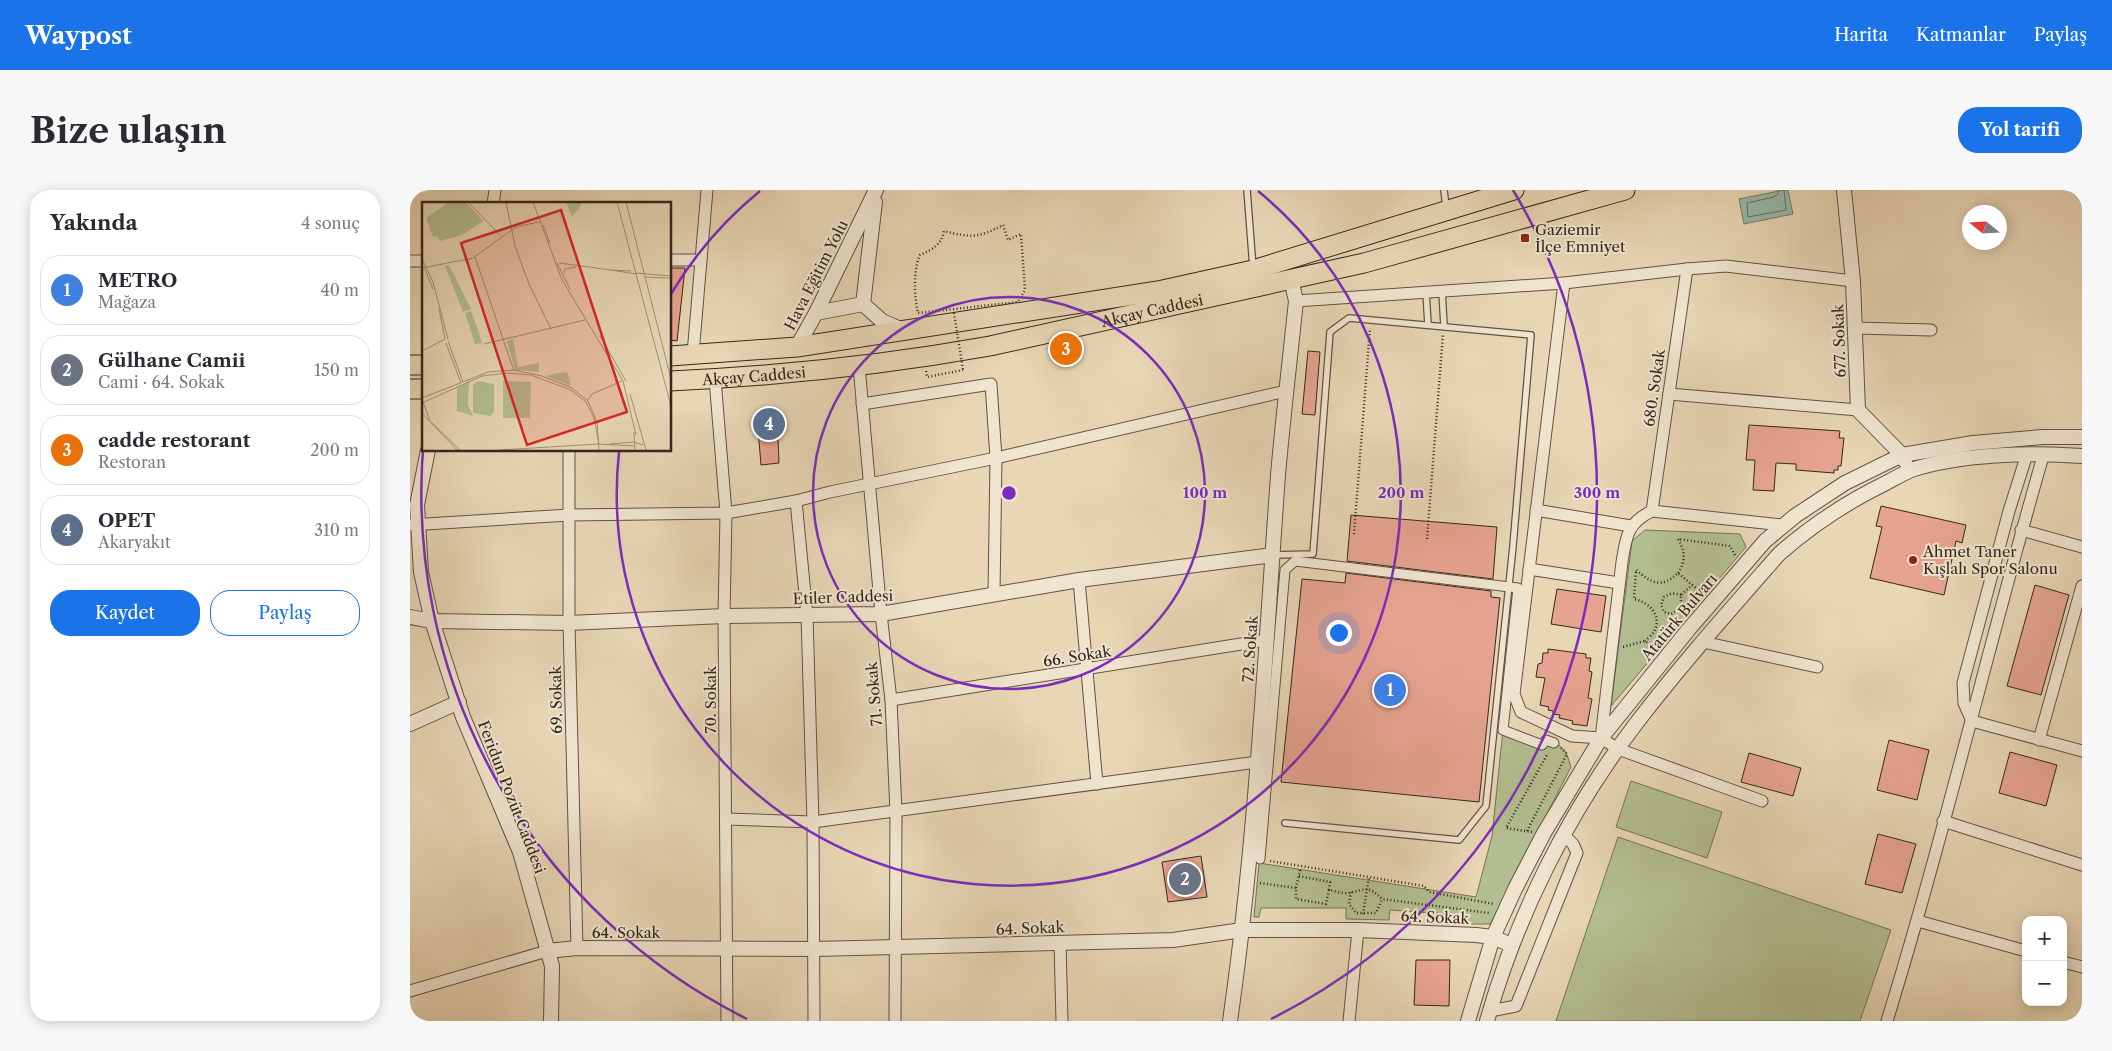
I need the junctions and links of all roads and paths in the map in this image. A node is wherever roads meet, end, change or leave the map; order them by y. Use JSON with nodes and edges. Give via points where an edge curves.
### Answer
{"nodes":[{"id":1,"x":707,"y":190,"type":"edge"},
{"id":2,"x":876,"y":190,"type":"edge"},
{"id":3,"x":1247,"y":190,"type":"edge"},
{"id":4,"x":1444,"y":190,"type":"edge"},
{"id":5,"x":1514,"y":190,"type":"edge"},
{"id":6,"x":1625,"y":190,"type":"edge"},
{"id":7,"x":1844,"y":190,"type":"edge"},
{"id":8,"x":1446,"y":212,"type":"junction"},
{"id":9,"x":1021,"y":234,"type":"joint"},
{"id":10,"x":671,"y":260,"type":"edge"},
{"id":11,"x":701,"y":260,"type":"junction"},
{"id":12,"x":1687,"y":269,"type":"junction"},
{"id":13,"x":1253,"y":270,"type":"junction"},
{"id":14,"x":1291,"y":279,"type":"junction"},
{"id":15,"x":1853,"y":281,"type":"junction"},
{"id":16,"x":1564,"y":283,"type":"junction"},
{"id":17,"x":1442,"y":291,"type":"junction"},
{"id":18,"x":1426,"y":292,"type":"junction"},
{"id":19,"x":1296,"y":302,"type":"junction"},
{"id":20,"x":863,"y":304,"type":"junction"},
{"id":21,"x":816,"y":313,"type":"junction"},
{"id":22,"x":954,"y":313,"type":"dead end"},
{"id":23,"x":1371,"y":320,"type":"junction"},
{"id":24,"x":1428,"y":325,"type":"junction"},
{"id":25,"x":1444,"y":326,"type":"junction"},
{"id":26,"x":1855,"y":328,"type":"junction"},
{"id":27,"x":1931,"y":330,"type":"dead end"},
{"id":28,"x":906,"y":331,"type":"junction"},
{"id":29,"x":797,"y":347,"type":"junction"},
{"id":30,"x":693,"y":354,"type":"junction"},
{"id":31,"x":671,"y":356,"type":"edge"},
{"id":32,"x":859,"y":366,"type":"junction"},
{"id":33,"x":938,"y":374,"type":"dead end"},
{"id":34,"x":715,"y":379,"type":"junction"},
{"id":35,"x":671,"y":381,"type":"edge"},
{"id":36,"x":1286,"y":391,"type":"junction"},
{"id":37,"x":1669,"y":394,"type":"junction"},
{"id":38,"x":862,"y":404,"type":"junction"},
{"id":39,"x":1858,"y":410,"type":"junction"},
{"id":40,"x":2082,"y":437,"type":"edge"},
{"id":41,"x":428,"y":451,"type":"edge"},
{"id":42,"x":569,"y":451,"type":"edge"},
{"id":43,"x":2044,"y":453,"type":"junction"},
{"id":44,"x":2027,"y":454,"type":"junction"},
{"id":45,"x":1902,"y":455,"type":"junction"},
{"id":46,"x":2082,"y":456,"type":"edge"},
{"id":47,"x":996,"y":458,"type":"junction"},
{"id":48,"x":1910,"y":470,"type":"junction"},
{"id":49,"x":870,"y":485,"type":"junction"},
{"id":50,"x":796,"y":501,"type":"junction"},
{"id":51,"x":1536,"y":510,"type":"junction"},
{"id":52,"x":1652,"y":512,"type":"junction"},
{"id":53,"x":726,"y":513,"type":"junction"},
{"id":54,"x":569,"y":514,"type":"junction"},
{"id":55,"x":414,"y":525,"type":"edge"},
{"id":56,"x":1783,"y":525,"type":"junction"},
{"id":57,"x":1631,"y":526,"type":"junction"},
{"id":58,"x":2021,"y":530,"type":"junction"},
{"id":59,"x":1354,"y":534,"type":"dead end"},
{"id":60,"x":1427,"y":540,"type":"dead end"},
{"id":61,"x":2082,"y":547,"type":"edge"},
{"id":62,"x":1273,"y":555,"type":"junction"},
{"id":63,"x":1737,"y":558,"type":"dead end"},
{"id":64,"x":1529,"y":569,"type":"junction"},
{"id":65,"x":1678,"y":573,"type":"junction"},
{"id":66,"x":1080,"y":580,"type":"junction"},
{"id":67,"x":1619,"y":583,"type":"junction"},
{"id":68,"x":1692,"y":584,"type":"junction"},
{"id":69,"x":2082,"y":586,"type":"edge"},
{"id":70,"x":1509,"y":587,"type":"junction"},
{"id":71,"x":994,"y":594,"type":"junction"},
{"id":72,"x":1680,"y":595,"type":"junction"},
{"id":73,"x":1705,"y":595,"type":"dead end"},
{"id":74,"x":1681,"y":607,"type":"junction"},
{"id":75,"x":1685,"y":611,"type":"dead end"},
{"id":76,"x":881,"y":614,"type":"junction"},
{"id":77,"x":807,"y":615,"type":"junction"},
{"id":78,"x":724,"y":616,"type":"junction"},
{"id":79,"x":410,"y":617,"type":"edge"},
{"id":80,"x":432,"y":621,"type":"junction"},
{"id":81,"x":569,"y":623,"type":"junction"},
{"id":82,"x":1266,"y":640,"type":"junction"},
{"id":83,"x":1645,"y":641,"type":"junction"},
{"id":84,"x":1703,"y":642,"type":"junction"},
{"id":85,"x":1617,"y":649,"type":"dead end"},
{"id":86,"x":1657,"y":650,"type":"dead end"},
{"id":87,"x":1817,"y":667,"type":"dead end"},
{"id":88,"x":1087,"y":669,"type":"junction"},
{"id":89,"x":891,"y":700,"type":"junction"},
{"id":90,"x":459,"y":702,"type":"junction"},
{"id":91,"x":1972,"y":721,"type":"junction"},
{"id":92,"x":410,"y":724,"type":"edge"},
{"id":93,"x":1601,"y":738,"type":"junction"},
{"id":94,"x":2039,"y":740,"type":"junction"},
{"id":95,"x":1554,"y":743,"type":"joint"},
{"id":96,"x":1618,"y":749,"type":"junction"},
{"id":97,"x":2082,"y":751,"type":"edge"},
{"id":98,"x":1567,"y":754,"type":"dead end"},
{"id":99,"x":1257,"y":762,"type":"junction"},
{"id":100,"x":1097,"y":784,"type":"junction"},
{"id":101,"x":1762,"y":801,"type":"dead end"},
{"id":102,"x":896,"y":812,"type":"junction"},
{"id":103,"x":726,"y":818,"type":"junction"},
{"id":104,"x":1943,"y":821,"type":"junction"},
{"id":105,"x":813,"y":822,"type":"junction"},
{"id":106,"x":1285,"y":823,"type":"dead end"},
{"id":107,"x":1526,"y":831,"type":"junction"},
{"id":108,"x":1538,"y":833,"type":"dead end"},
{"id":109,"x":1564,"y":835,"type":"junction"},
{"id":110,"x":1260,"y":859,"type":"joint"},
{"id":111,"x":2082,"y":865,"type":"edge"},
{"id":112,"x":1300,"y":870,"type":"dead end"},
{"id":113,"x":1299,"y":876,"type":"junction"},
{"id":114,"x":1369,"y":877,"type":"junction"},
{"id":115,"x":1257,"y":883,"type":"dead end"},
{"id":116,"x":1296,"y":888,"type":"junction"},
{"id":117,"x":1367,"y":889,"type":"junction"},
{"id":118,"x":1329,"y":890,"type":"junction"},
{"id":119,"x":1351,"y":892,"type":"junction"},
{"id":120,"x":1382,"y":899,"type":"junction"},
{"id":121,"x":1505,"y":910,"type":"junction"},
{"id":122,"x":1363,"y":914,"type":"junction"},
{"id":123,"x":1918,"y":921,"type":"junction"},
{"id":124,"x":1242,"y":930,"type":"junction"},
{"id":125,"x":1360,"y":930,"type":"junction"},
{"id":126,"x":1493,"y":937,"type":"junction"},
{"id":127,"x":1060,"y":943,"type":"junction"},
{"id":128,"x":1511,"y":945,"type":"junction"},
{"id":129,"x":894,"y":947,"type":"junction"},
{"id":130,"x":577,"y":948,"type":"junction"},
{"id":131,"x":727,"y":949,"type":"junction"},
{"id":132,"x":814,"y":949,"type":"junction"},
{"id":133,"x":2022,"y":950,"type":"edge"},
{"id":134,"x":547,"y":951,"type":"junction"},
{"id":135,"x":2067,"y":963,"type":"edge"},
{"id":136,"x":2082,"y":967,"type":"edge"},
{"id":137,"x":410,"y":991,"type":"edge"},
{"id":138,"x":1488,"y":1016,"type":"edge"},
{"id":139,"x":551,"y":1021,"type":"edge"},
{"id":140,"x":728,"y":1021,"type":"edge"},
{"id":141,"x":814,"y":1021,"type":"edge"},
{"id":142,"x":895,"y":1021,"type":"edge"},
{"id":143,"x":1062,"y":1021,"type":"edge"},
{"id":144,"x":1230,"y":1021,"type":"edge"},
{"id":145,"x":1349,"y":1021,"type":"edge"},
{"id":146,"x":1468,"y":1021,"type":"edge"},
{"id":147,"x":1887,"y":1021,"type":"edge"}],
"edges":[{"from":1,"to":11,"type":"street"},
{"from":2,"to":20,"type":"street"},
{"from":2,"to":21,"type":"street","name":"Hava Eğitim Yolu"},
{"from":3,"to":13,"type":"lane"},
{"from":4,"to":8,"type":"lane"},
{"from":5,"to":8,"type":"highway","name":"Akçay Caddesi"},
{"from":6,"to":14,"type":"highway","name":"Akçay Caddesi","via":[[1398,254]]},
{"from":7,"to":15,"type":"street","name":"677. Sokak"},
{"from":8,"to":13,"type":"highway","name":"Akçay Caddesi"},
{"from":9,"to":9,"type":"path","via":[[1025,290],[1018,302],[918,313],[916,264],[920,255],[943,239],[944,231],[973,237],[1003,225],[1008,240]]},
{"from":10,"to":11,"type":"street"},
{"from":11,"to":30,"type":"street"},
{"from":12,"to":15,"type":"street","via":[[1726,266]]},
{"from":12,"to":16,"type":"street"},
{"from":12,"to":37,"type":"street","name":"680. Sokak"},
{"from":13,"to":28,"type":"highway","name":"Akçay Caddesi","via":[[1149,293]]},
{"from":14,"to":19,"type":"street","name":"72. Sokak"},
{"from":14,"to":32,"type":"highway","name":"Akçay Caddesi","via":[[990,346]]},
{"from":15,"to":26,"type":"street","name":"677. Sokak"},
{"from":16,"to":17,"type":"street"},
{"from":16,"to":51,"type":"street"},
{"from":17,"to":18,"type":"street"},
{"from":17,"to":25,"type":"lane"},
{"from":18,"to":19,"type":"street"},
{"from":18,"to":24,"type":"lane"},
{"from":19,"to":36,"type":"street","name":"72. Sokak"},
{"from":20,"to":21,"type":"street"},
{"from":20,"to":28,"type":"street","via":[[882,320]]},
{"from":21,"to":29,"type":"street","name":"Hava Eğitim Yolu"},
{"from":22,"to":33,"type":"path","bridge":true,"via":[[963,370]]},
{"from":23,"to":24,"type":"lane"},
{"from":23,"to":59,"type":"path"},
{"from":23,"to":62,"type":"lane","via":[[1350,318],[1330,332],[1313,554]]},
{"from":24,"to":25,"type":"lane"},
{"from":25,"to":60,"type":"path"},
{"from":25,"to":70,"type":"lane","via":[[1531,335]]},
{"from":26,"to":27,"type":"street"},
{"from":26,"to":39,"type":"street","name":"677. Sokak"},
{"from":28,"to":29,"type":"highway","name":"Akçay Caddesi"},
{"from":29,"to":30,"type":"highway","name":"Akçay Caddesi"},
{"from":30,"to":31,"type":"highway","name":"Akçay Caddesi"},
{"from":32,"to":34,"type":"highway","name":"Akçay Caddesi"},
{"from":32,"to":38,"type":"street","name":"71. Sokak"},
{"from":34,"to":35,"type":"highway","name":"Akçay Caddesi"},
{"from":34,"to":53,"type":"street","name":"70. Sokak"},
{"from":36,"to":47,"type":"street"},
{"from":36,"to":62,"type":"street","name":"72. Sokak"},
{"from":37,"to":39,"type":"street"},
{"from":37,"to":52,"type":"street","name":"680. Sokak"},
{"from":38,"to":47,"type":"street","via":[[991,384]]},
{"from":38,"to":49,"type":"street","name":"71. Sokak"},
{"from":39,"to":45,"type":"street"},
{"from":40,"to":45,"type":"street","name":"Atatürk Bulvarı","via":[[1973,443]]},
{"from":41,"to":55,"type":"street","name":"Feridun Pozüt Caddesi"},
{"from":42,"to":54,"type":"street","name":"69. Sokak"},
{"from":43,"to":44,"type":"street"},
{"from":43,"to":46,"type":"street"},
{"from":43,"to":58,"type":"street"},
{"from":44,"to":48,"type":"street","via":[[1946,462]]},
{"from":44,"to":91,"type":"street","via":[[1963,683],[1964,702]]},
{"from":45,"to":48,"type":"street"},
{"from":45,"to":56,"type":"street","name":"Atatürk Bulvarı","via":[[1845,483]]},
{"from":47,"to":49,"type":"street"},
{"from":47,"to":71,"type":"street"},
{"from":48,"to":84,"type":"street","via":[[1855,498],[1805,531],[1779,554]]},
{"from":49,"to":50,"type":"street"},
{"from":49,"to":76,"type":"street","name":"71. Sokak"},
{"from":50,"to":53,"type":"street"},
{"from":50,"to":77,"type":"street"},
{"from":51,"to":57,"type":"street"},
{"from":51,"to":64,"type":"street"},
{"from":52,"to":56,"type":"street"},
{"from":52,"to":57,"type":"street"},
{"from":53,"to":54,"type":"street"},
{"from":53,"to":78,"type":"street","name":"70. Sokak"},
{"from":54,"to":55,"type":"street"},
{"from":54,"to":81,"type":"street","name":"69. Sokak"},
{"from":55,"to":80,"type":"street","name":"Feridun Pozüt Caddesi"},
{"from":56,"to":93,"type":"street","name":"Atatürk Bulvarı","via":[[1765,541],[1689,629]]},
{"from":57,"to":67,"type":"street"},
{"from":58,"to":61,"type":"street"},
{"from":58,"to":91,"type":"street"},
{"from":62,"to":66,"type":"street","name":"Etiler Caddesi"},
{"from":62,"to":82,"type":"street","name":"72. Sokak"},
{"from":63,"to":65,"type":"path","via":[[1730,546],[1678,539],[1684,555]]},
{"from":64,"to":67,"type":"street"},
{"from":64,"to":93,"type":"street","via":[[1514,694],[1520,712],[1572,736]]},
{"from":65,"to":68,"type":"path"},
{"from":65,"to":83,"type":"path","via":[[1660,583],[1650,582],[1636,570],[1634,599],[1652,607],[1656,616],[1654,631]]},
{"from":66,"to":71,"type":"street","name":"Etiler Caddesi"},
{"from":66,"to":88,"type":"street"},
{"from":67,"to":93,"type":"street"},
{"from":68,"to":72,"type":"path"},
{"from":68,"to":73,"type":"path"},
{"from":69,"to":94,"type":"street"},
{"from":70,"to":95,"type":"street","via":[[1518,588],[1503,730],[1542,745],[1546,740]]},
{"from":70,"to":106,"type":"lane","via":[[1486,806],[1459,840]]},
{"from":70,"to":110,"type":"street","via":[[1295,561],[1285,570]]},
{"from":71,"to":76,"type":"street","name":"Etiler Caddesi"},
{"from":72,"to":74,"type":"path"},
{"from":72,"to":74,"type":"path","via":[[1672,593],[1664,597],[1661,605],[1664,612],[1671,614]]},
{"from":74,"to":75,"type":"path"},
{"from":76,"to":77,"type":"street","name":"Etiler Caddesi"},
{"from":76,"to":89,"type":"street","name":"71. Sokak"},
{"from":77,"to":78,"type":"street","name":"Etiler Caddesi"},
{"from":77,"to":105,"type":"street"},
{"from":78,"to":81,"type":"street","name":"Etiler Caddesi"},
{"from":78,"to":103,"type":"street","name":"70. Sokak"},
{"from":79,"to":80,"type":"street","name":"Etiler Caddesi"},
{"from":80,"to":81,"type":"street","name":"Etiler Caddesi"},
{"from":80,"to":90,"type":"street","name":"Feridun Pozüt Caddesi"},
{"from":81,"to":130,"type":"street","name":"69. Sokak"},
{"from":82,"to":88,"type":"street","name":"66. Sokak"},
{"from":82,"to":99,"type":"street","name":"72. Sokak"},
{"from":83,"to":85,"type":"path"},
{"from":83,"to":86,"type":"path"},
{"from":84,"to":87,"type":"street"},
{"from":84,"to":96,"type":"street"},
{"from":88,"to":89,"type":"street","name":"66. Sokak"},
{"from":88,"to":100,"type":"street"},
{"from":89,"to":102,"type":"street","name":"71. Sokak"},
{"from":90,"to":92,"type":"street"},
{"from":90,"to":134,"type":"street","name":"Feridun Pozüt Caddesi","via":[[520,852]]},
{"from":91,"to":94,"type":"street"},
{"from":91,"to":104,"type":"street"},
{"from":93,"to":96,"type":"street"},
{"from":93,"to":121,"type":"street","name":"Atatürk Bulvarı","via":[[1544,833]]},
{"from":94,"to":97,"type":"street"},
{"from":95,"to":107,"type":"path","via":[[1506,828]]},
{"from":96,"to":101,"type":"street"},
{"from":96,"to":109,"type":"street"},
{"from":98,"to":107,"type":"path"},
{"from":99,"to":100,"type":"street"},
{"from":99,"to":124,"type":"street","name":"72. Sokak"},
{"from":100,"to":102,"type":"street"},
{"from":102,"to":105,"type":"street"},
{"from":102,"to":129,"type":"street","name":"71. Sokak"},
{"from":103,"to":105,"type":"street"},
{"from":103,"to":131,"type":"street","name":"70. Sokak"},
{"from":104,"to":111,"type":"street"},
{"from":104,"to":123,"type":"street"},
{"from":105,"to":132,"type":"street"},
{"from":107,"to":108,"type":"path"},
{"from":109,"to":128,"type":"street"},
{"from":109,"to":138,"type":"street","via":[[1577,853],[1516,1006]]},
{"from":110,"to":114,"type":"path"},
{"from":112,"to":113,"type":"path"},
{"from":113,"to":116,"type":"path"},
{"from":113,"to":118,"type":"path","via":[[1330,882]]},
{"from":114,"to":117,"type":"path"},
{"from":114,"to":121,"type":"path","via":[[1424,886],[1429,892]]},
{"from":115,"to":116,"type":"path"},
{"from":116,"to":118,"type":"path","via":[[1296,899],[1326,904]]},
{"from":117,"to":119,"type":"path"},
{"from":117,"to":120,"type":"path"},
{"from":117,"to":122,"type":"path"},
{"from":118,"to":119,"type":"path"},
{"from":119,"to":122,"type":"path","via":[[1349,904],[1356,913]]},
{"from":120,"to":121,"type":"path"},
{"from":120,"to":122,"type":"path","via":[[1376,913]]},
{"from":121,"to":126,"type":"street","name":"Atatürk Bulvarı"},
{"from":122,"to":125,"type":"path"},
{"from":123,"to":133,"type":"street"},
{"from":123,"to":147,"type":"street"},
{"from":124,"to":125,"type":"street","name":"64. Sokak"},
{"from":124,"to":127,"type":"street","name":"64. Sokak","via":[[1173,940]]},
{"from":124,"to":144,"type":"street","name":"72. Sokak"},
{"from":125,"to":126,"type":"street","name":"64. Sokak"},
{"from":125,"to":145,"type":"street"},
{"from":126,"to":128,"type":"street","name":"64. Sokak"},
{"from":126,"to":146,"type":"street","name":"Atatürk Bulvarı"},
{"from":127,"to":129,"type":"street","name":"64. Sokak"},
{"from":127,"to":143,"type":"street"},
{"from":128,"to":138,"type":"street"},
{"from":129,"to":132,"type":"street","name":"64. Sokak"},
{"from":129,"to":142,"type":"street","name":"71. Sokak"},
{"from":130,"to":131,"type":"street","name":"64. Sokak"},
{"from":130,"to":134,"type":"street","name":"64. Sokak"},
{"from":131,"to":132,"type":"street","name":"64. Sokak"},
{"from":131,"to":140,"type":"street","name":"70. Sokak"},
{"from":132,"to":141,"type":"street"},
{"from":134,"to":137,"type":"street"},
{"from":134,"to":139,"type":"street","name":"Feridun Pozüt Caddesi","via":[[552,966]]},
{"from":135,"to":136,"type":"street"}]}
